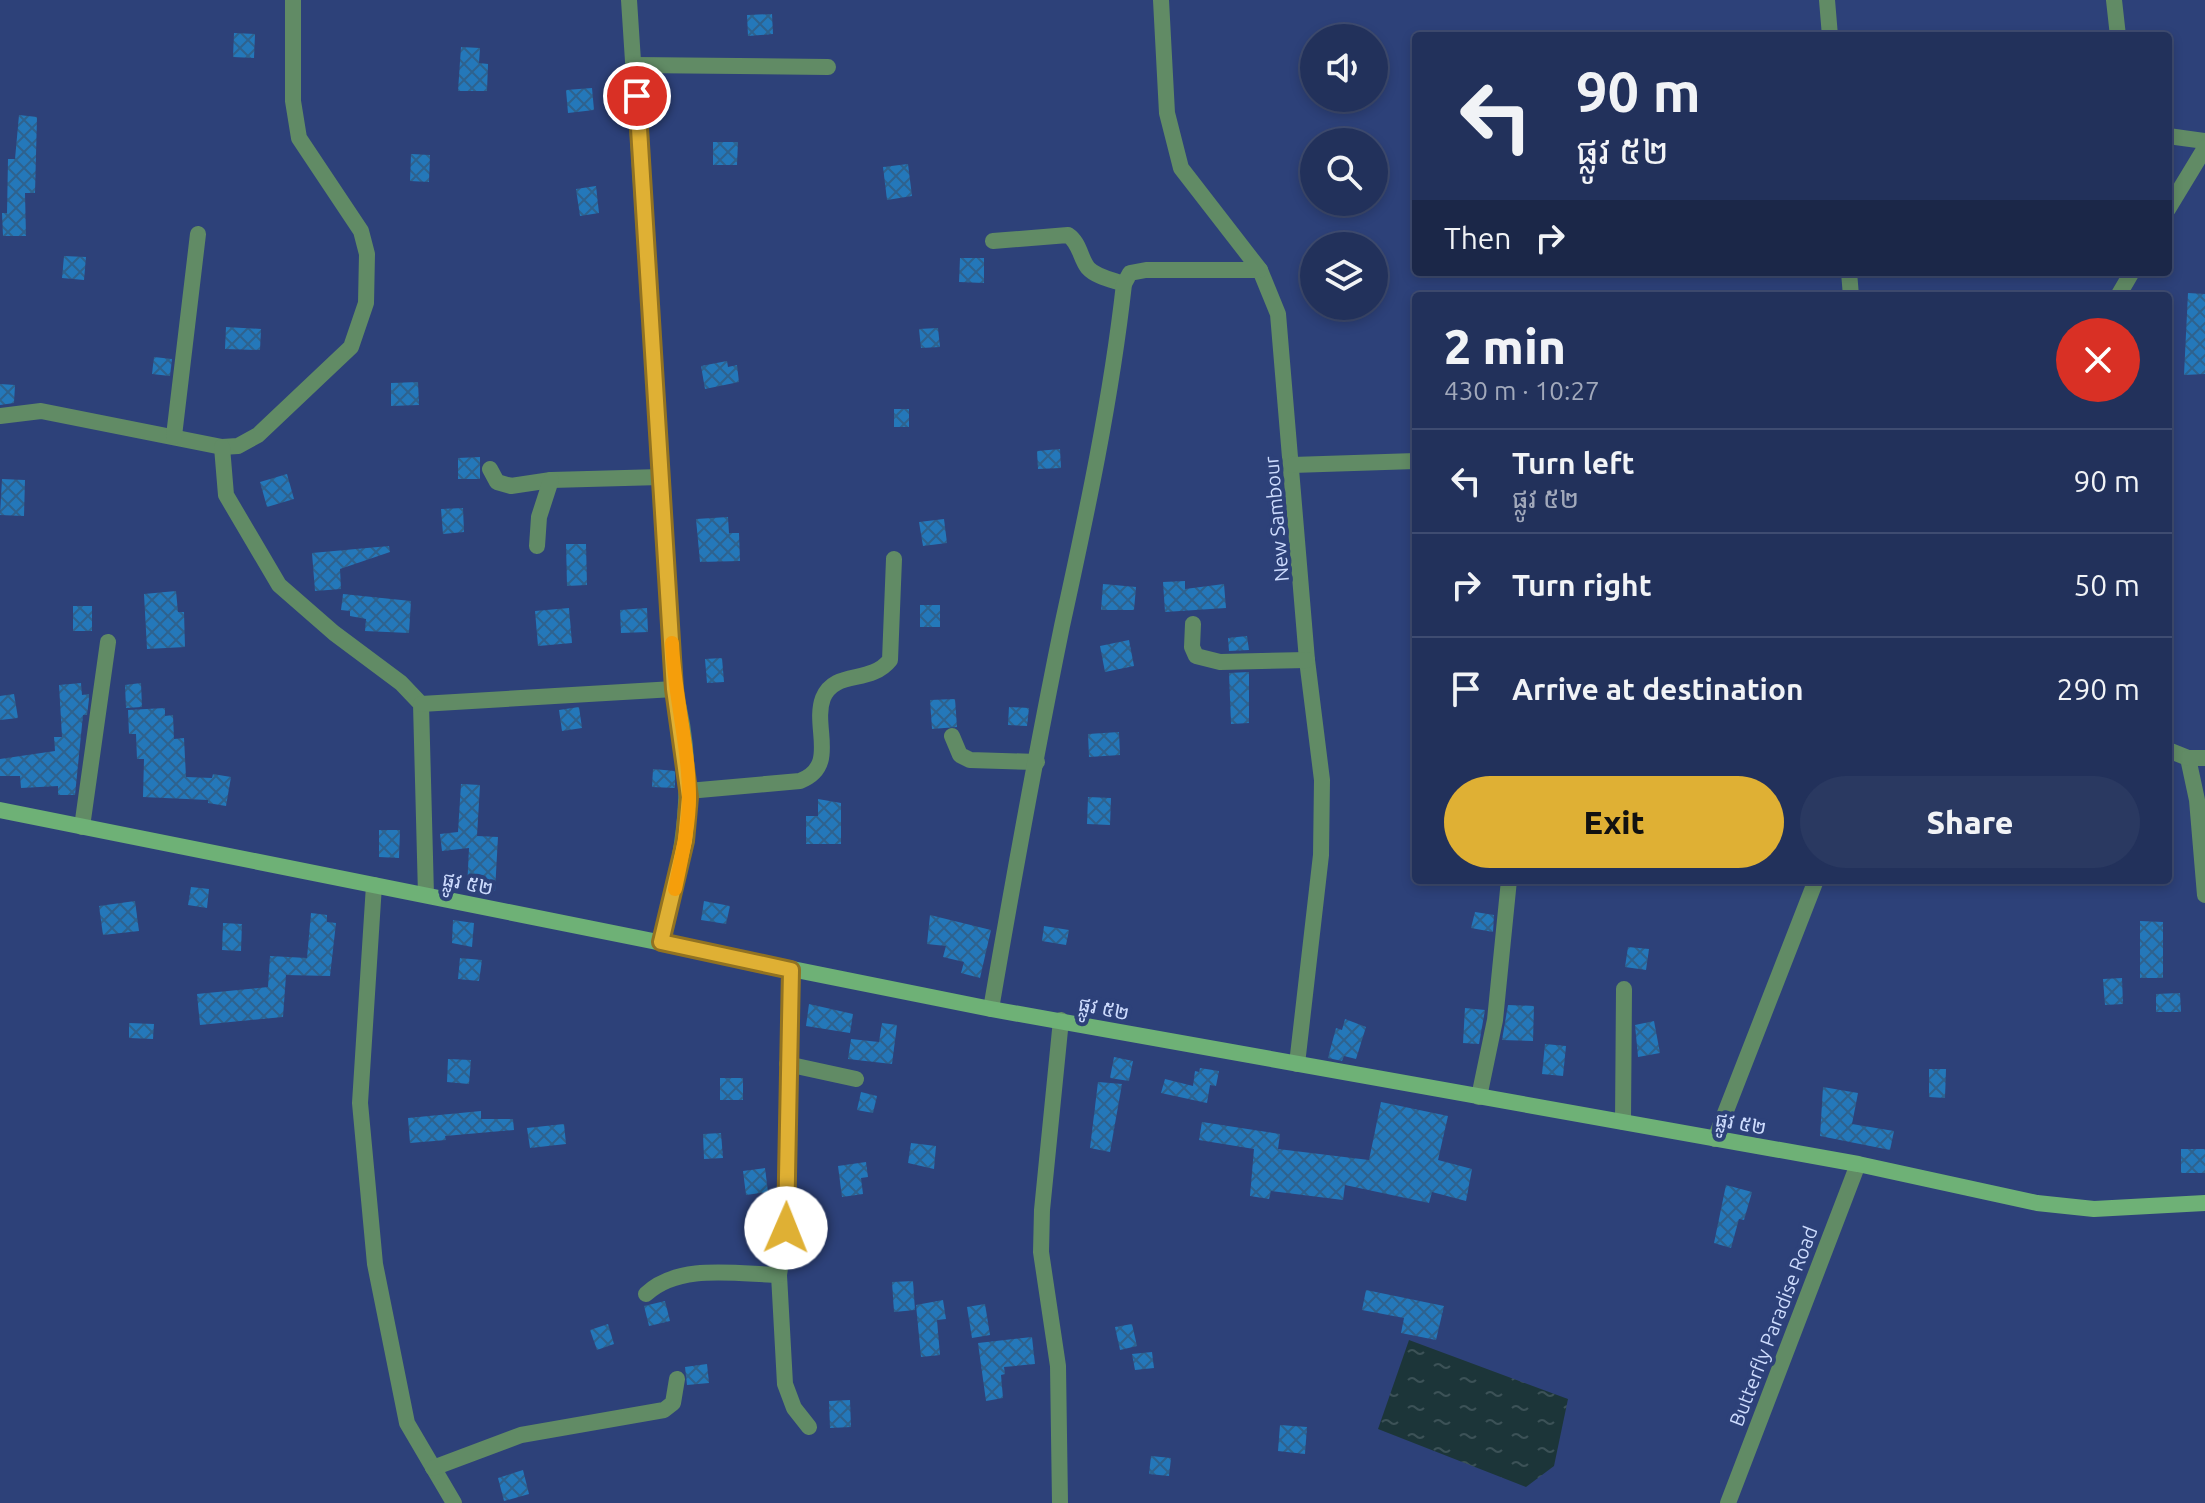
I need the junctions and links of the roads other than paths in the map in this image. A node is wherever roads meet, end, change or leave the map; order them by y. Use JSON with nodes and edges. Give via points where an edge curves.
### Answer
{"nodes":[{"id":1,"x":293,"y":0,"type":"edge"},
{"id":2,"x":629,"y":0,"type":"edge"},
{"id":3,"x":1161,"y":0,"type":"edge"},
{"id":4,"x":1827,"y":0,"type":"edge"},
{"id":5,"x":2114,"y":0,"type":"edge"},
{"id":6,"x":1830,"y":32,"type":"edge"},
{"id":7,"x":2118,"y":32,"type":"edge"},
{"id":8,"x":635,"y":65,"type":"junction"},
{"id":9,"x":828,"y":67,"type":"dead end"},
{"id":10,"x":2172,"y":137,"type":"edge"},
{"id":11,"x":2205,"y":141,"type":"edge"},
{"id":12,"x":2205,"y":148,"type":"edge"},
{"id":13,"x":2172,"y":202,"type":"edge"},
{"id":14,"x":198,"y":234,"type":"dead end"},
{"id":15,"x":993,"y":241,"type":"dead end"},
{"id":16,"x":1260,"y":270,"type":"junction"},
{"id":17,"x":1124,"y":284,"type":"junction"},
{"id":18,"x":0,"y":416,"type":"edge"},
{"id":19,"x":174,"y":436,"type":"junction"},
{"id":20,"x":222,"y":447,"type":"junction"},
{"id":21,"x":1412,"y":461,"type":"edge"},
{"id":22,"x":1292,"y":465,"type":"junction"},
{"id":23,"x":490,"y":469,"type":"dead end"},
{"id":24,"x":661,"y":477,"type":"junction"},
{"id":25,"x":551,"y":480,"type":"junction"},
{"id":26,"x":537,"y":546,"type":"dead end"},
{"id":27,"x":894,"y":559,"type":"dead end"},
{"id":28,"x":1193,"y":624,"type":"dead end"},
{"id":29,"x":108,"y":642,"type":"dead end"},
{"id":30,"x":1307,"y":660,"type":"junction"},
{"id":31,"x":674,"y":689,"type":"junction"},
{"id":32,"x":421,"y":704,"type":"junction"},
{"id":33,"x":952,"y":736,"type":"dead end"},
{"id":34,"x":2172,"y":751,"type":"edge"},
{"id":35,"x":2197,"y":758,"type":"edge"},
{"id":36,"x":1037,"y":762,"type":"junction"},
{"id":37,"x":688,"y":791,"type":"junction"},
{"id":38,"x":0,"y":810,"type":"edge"},
{"id":39,"x":82,"y":827,"type":"junction"},
{"id":40,"x":1509,"y":884,"type":"edge"},
{"id":41,"x":1814,"y":884,"type":"edge"},
{"id":42,"x":374,"y":885,"type":"junction"},
{"id":43,"x":2205,"y":892,"type":"edge"},
{"id":44,"x":426,"y":895,"type":"junction"},
{"id":45,"x":661,"y":942,"type":"junction"},
{"id":46,"x":791,"y":970,"type":"junction"},
{"id":47,"x":1624,"y":989,"type":"dead end"},
{"id":48,"x":991,"y":1009,"type":"junction"},
{"id":49,"x":1061,"y":1020,"type":"junction"},
{"id":50,"x":787,"y":1064,"type":"junction"},
{"id":51,"x":1297,"y":1064,"type":"junction"},
{"id":52,"x":856,"y":1079,"type":"dead end"},
{"id":53,"x":1479,"y":1097,"type":"junction"},
{"id":54,"x":1623,"y":1122,"type":"junction"},
{"id":55,"x":1715,"y":1139,"type":"junction"},
{"id":56,"x":1858,"y":1164,"type":"junction"},
{"id":57,"x":2205,"y":1203,"type":"edge"},
{"id":58,"x":779,"y":1275,"type":"junction"},
{"id":59,"x":646,"y":1294,"type":"dead end"},
{"id":60,"x":677,"y":1379,"type":"dead end"},
{"id":61,"x":809,"y":1427,"type":"dead end"},
{"id":62,"x":433,"y":1468,"type":"junction"},
{"id":63,"x":454,"y":1503,"type":"edge"},
{"id":64,"x":1060,"y":1503,"type":"edge"},
{"id":65,"x":1728,"y":1503,"type":"edge"}],
"edges":[{"from":1,"to":20,"type":"street","via":[[293,101],[299,138],[361,231],[367,254],[366,303],[351,347],[258,435],[238,446]]},
{"from":2,"to":8,"type":"street"},
{"from":3,"to":16,"type":"street","name":"New Sambour","via":[[1167,113],[1181,168]]},
{"from":4,"to":6,"type":"street"},
{"from":5,"to":7,"type":"street"},
{"from":8,"to":9,"type":"street"},
{"from":8,"to":24,"type":"street"},
{"from":10,"to":11,"type":"street"},
{"from":12,"to":13,"type":"street"},
{"from":14,"to":19,"type":"street"},
{"from":15,"to":17,"type":"street","via":[[1068,235],[1095,274]]},
{"from":16,"to":17,"type":"street","via":[[1146,270],[1130,273]]},
{"from":16,"to":22,"type":"street","name":"New Sambour","via":[[1278,314]]},
{"from":17,"to":36,"type":"street","via":[[1089,510]]},
{"from":18,"to":19,"type":"street","via":[[41,411]]},
{"from":19,"to":20,"type":"street"},
{"from":20,"to":32,"type":"street","via":[[226,495],[279,585]]},
{"from":21,"to":22,"type":"street"},
{"from":22,"to":30,"type":"street","name":"New Sambour"},
{"from":23,"to":25,"type":"street","via":[[502,486]]},
{"from":24,"to":25,"type":"street"},
{"from":24,"to":31,"type":"street"},
{"from":25,"to":26,"type":"street","via":[[539,517]]},
{"from":27,"to":37,"type":"street","via":[[890,660],[868,677],[840,680],[822,700],[822,762],[816,773],[800,781]]},
{"from":28,"to":30,"type":"street","via":[[1196,656],[1220,662]]},
{"from":29,"to":39,"type":"street"},
{"from":30,"to":51,"type":"street","name":"New Sambour","via":[[1322,780],[1321,855]]},
{"from":31,"to":32,"type":"street"},
{"from":31,"to":37,"type":"street"},
{"from":32,"to":44,"type":"street"},
{"from":33,"to":36,"type":"street","via":[[960,755],[970,760]]},
{"from":34,"to":35,"type":"street"},
{"from":35,"to":43,"type":"street"},
{"from":36,"to":48,"type":"street"},
{"from":37,"to":45,"type":"street","via":[[685,841]]},
{"from":38,"to":39,"type":"street","name":"ផ្លូវ ៥២"},
{"from":39,"to":42,"type":"street","name":"ផ្លូវ ៥២"},
{"from":40,"to":53,"type":"street","via":[[1495,1020]]},
{"from":41,"to":55,"type":"street"},
{"from":42,"to":44,"type":"street","name":"ផ្លូវ ៥២"},
{"from":42,"to":62,"type":"street","via":[[360,1103],[375,1264],[407,1423]]},
{"from":44,"to":45,"type":"street","name":"ផ្លូវ ៥២"},
{"from":45,"to":46,"type":"street","name":"ផ្លូវ ៥២"},
{"from":46,"to":48,"type":"street","name":"ផ្លូវ ៥២"},
{"from":46,"to":50,"type":"street"},
{"from":47,"to":54,"type":"street"},
{"from":48,"to":49,"type":"street","name":"ផ្លូវ ៥២"},
{"from":49,"to":51,"type":"street","name":"ផ្លូវ ៥២"},
{"from":49,"to":64,"type":"street","via":[[1041,1252],[1058,1366]]},
{"from":50,"to":52,"type":"street"},
{"from":50,"to":58,"type":"street","via":[[786,1228]]},
{"from":51,"to":53,"type":"street","name":"ផ្លូវ ៥២"},
{"from":53,"to":54,"type":"street","name":"ផ្លូវ ៥២"},
{"from":54,"to":55,"type":"street","name":"ផ្លូវ ៥២"},
{"from":55,"to":56,"type":"street","name":"ផ្លូវ ៥២"},
{"from":56,"to":57,"type":"street","name":"ផ្លូវ ៥២","via":[[2037,1203],[2094,1209]]},
{"from":56,"to":65,"type":"street","name":"Butterfly Paradise Road"},
{"from":58,"to":59,"type":"street","via":[[681,1275],[662,1279]]},
{"from":58,"to":61,"type":"street","via":[[785,1384]]},
{"from":60,"to":62,"type":"street","via":[[673,1403],[664,1410],[521,1435]]},
{"from":62,"to":63,"type":"street"}]}
